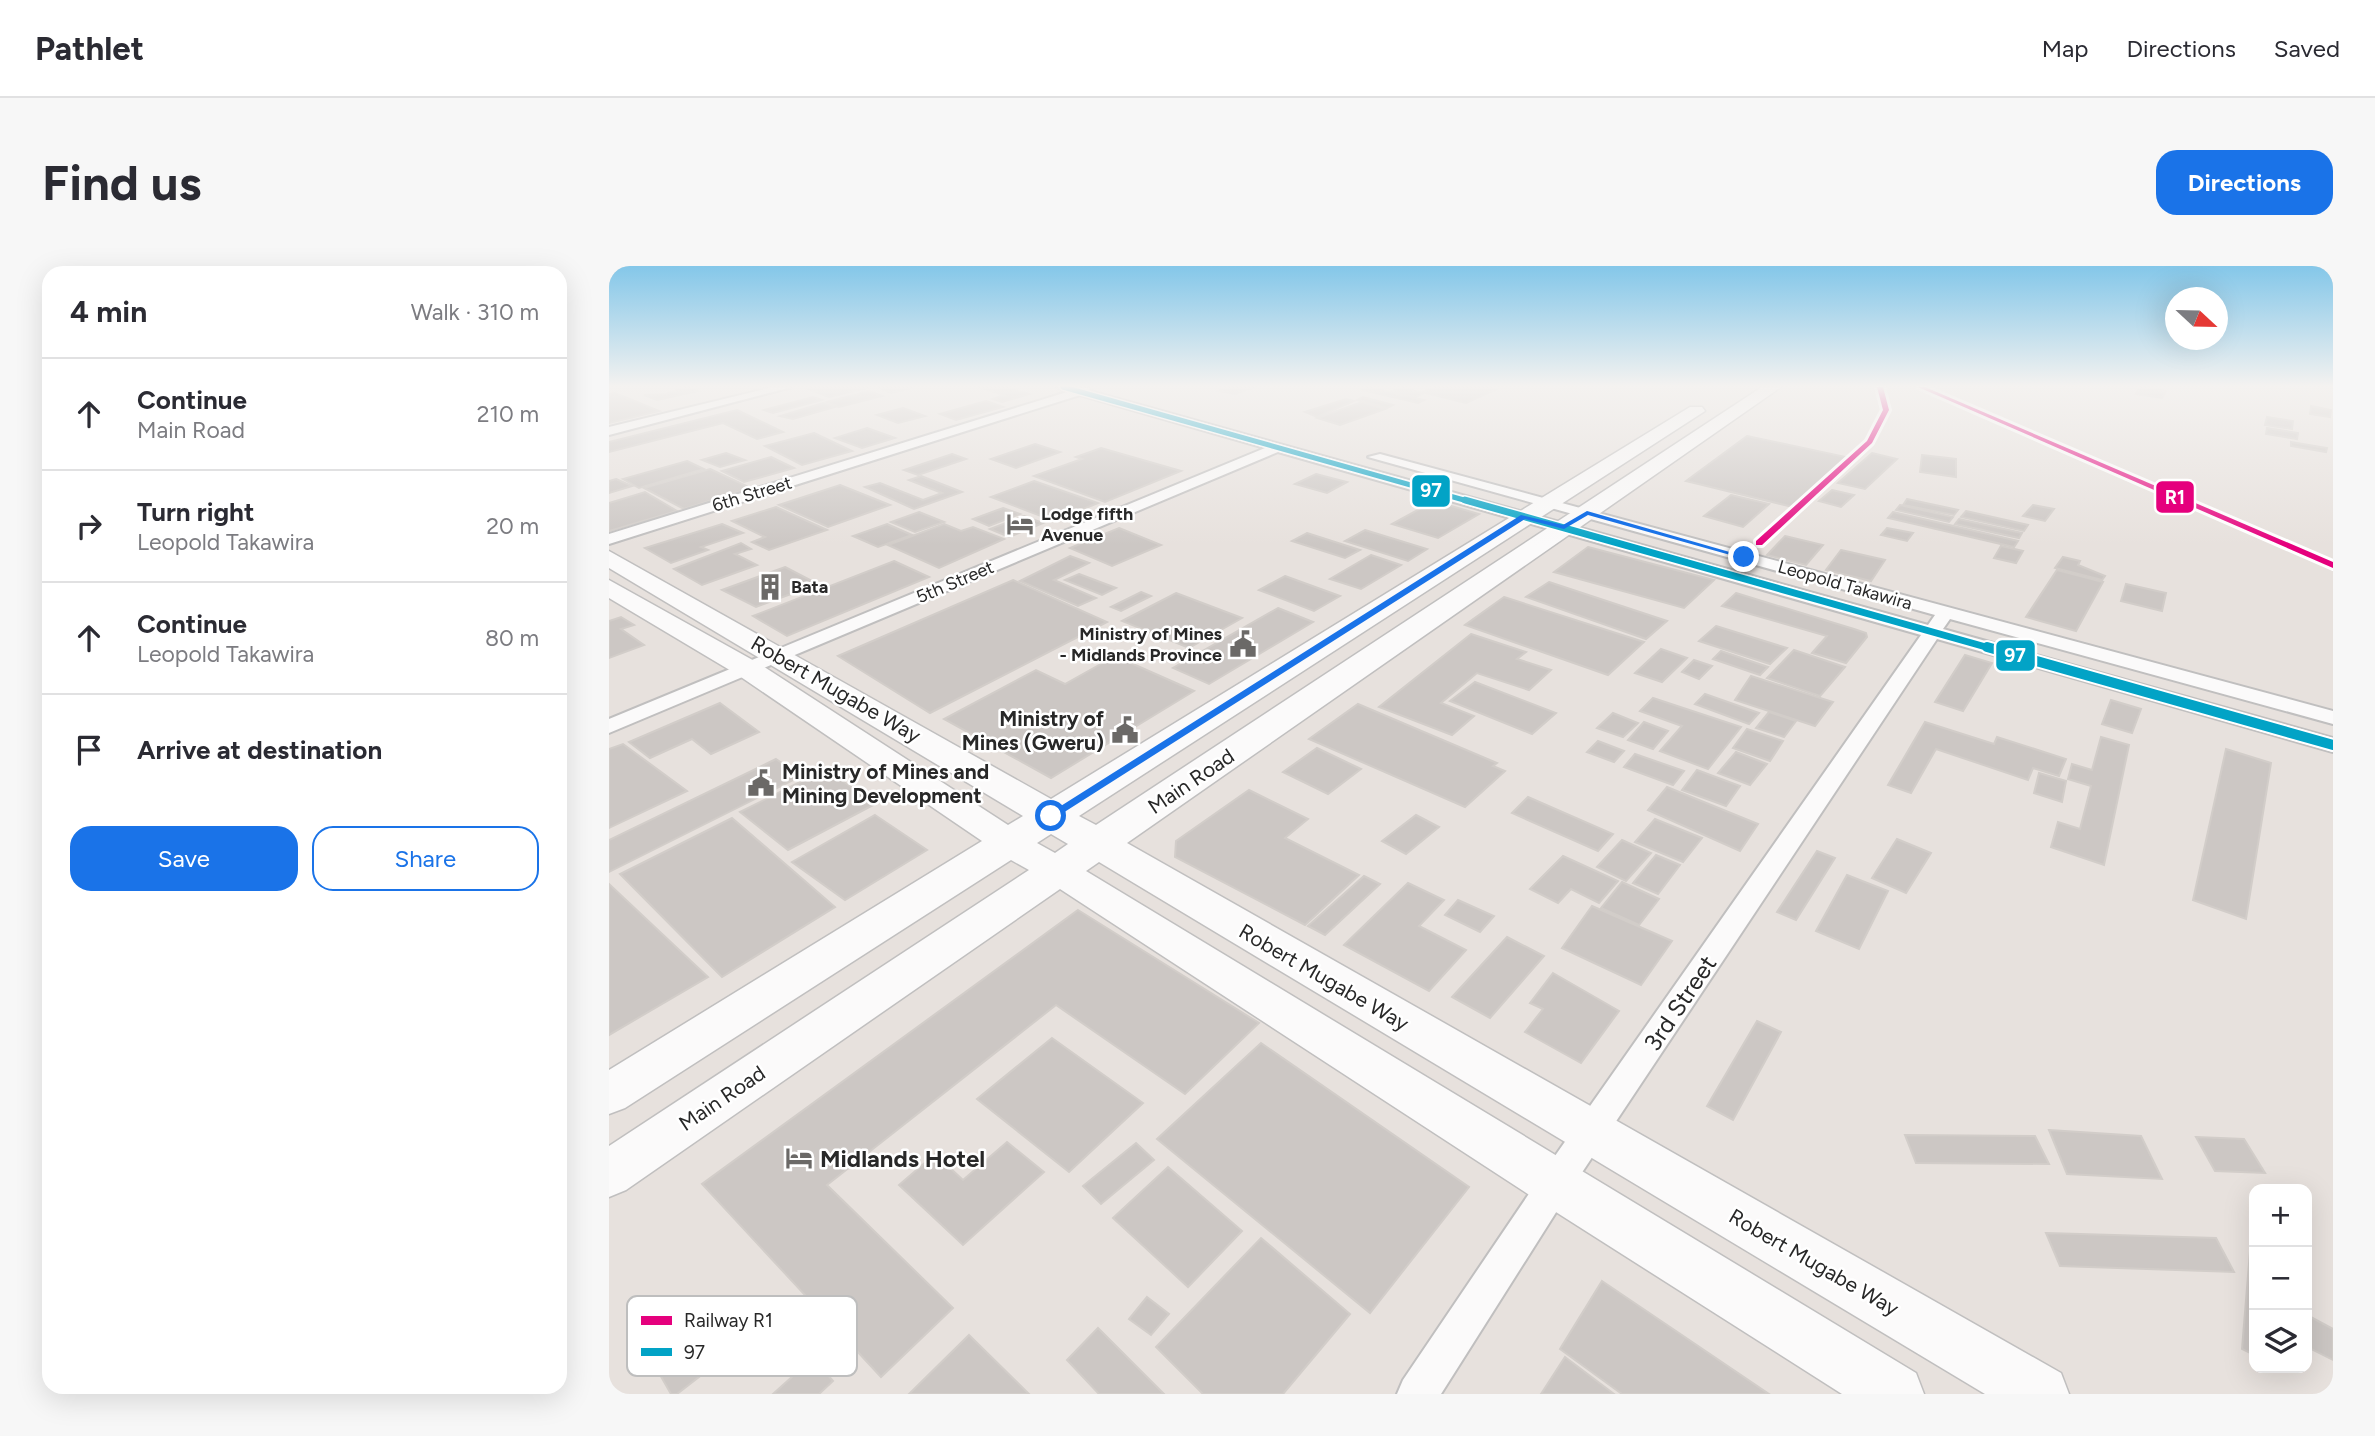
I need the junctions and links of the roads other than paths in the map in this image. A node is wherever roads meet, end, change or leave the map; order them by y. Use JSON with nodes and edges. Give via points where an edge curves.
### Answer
{"nodes":[{"id":1,"x":919,"y":440,"type":"edge"},
{"id":2,"x":1253,"y":440,"type":"edge"},
{"id":3,"x":1298,"y":440,"type":"edge"},
{"id":4,"x":1307,"y":440,"type":"edge"},
{"id":5,"x":1668,"y":440,"type":"edge"},
{"id":6,"x":1278,"y":447,"type":"junction"},
{"id":7,"x":1555,"y":515,"type":"junction"},
{"id":8,"x":609,"y":539,"type":"edge"},
{"id":9,"x":609,"y":558,"type":"edge"},
{"id":10,"x":609,"y":587,"type":"edge"},
{"id":11,"x":1939,"y":622,"type":"junction"},
{"id":12,"x":763,"y":662,"type":"junction"},
{"id":13,"x":2333,"y":718,"type":"edge"},
{"id":14,"x":609,"y":727,"type":"edge"},
{"id":15,"x":2333,"y":745,"type":"edge"},
{"id":16,"x":1051,"y":816,"type":"junction"},
{"id":17,"x":1008,"y":842,"type":"junction"},
{"id":18,"x":1098,"y":844,"type":"junction"},
{"id":19,"x":1059,"y":871,"type":"junction"},
{"id":20,"x":609,"y":1094,"type":"edge"},
{"id":21,"x":1592,"y":1134,"type":"junction"},
{"id":22,"x":609,"y":1174,"type":"edge"},
{"id":23,"x":1555,"y":1185,"type":"junction"},
{"id":24,"x":1417,"y":1394,"type":"edge"},
{"id":25,"x":1895,"y":1394,"type":"edge"},
{"id":26,"x":2040,"y":1394,"type":"edge"}],
"edges":[{"from":1,"to":8,"type":"street","name":"6th Street"},
{"from":2,"to":6,"type":"street","name":"Leopold Takawira"},
{"from":3,"to":6,"type":"street","name":"5th Street"},
{"from":4,"to":7,"type":"street","name":"Leopold Takawira"},
{"from":5,"to":7,"type":"street","name":"Main Road"},
{"from":6,"to":7,"type":"street","name":"Leopold Takawira"},
{"from":6,"to":12,"type":"street","name":"5th Street"},
{"from":7,"to":11,"type":"street","name":"Leopold Takawira"},
{"from":7,"to":11,"type":"street","name":"Leopold Takawira"},
{"from":7,"to":16,"type":"street","name":"Main Road"},
{"from":7,"to":18,"type":"street","name":"Main Road"},
{"from":9,"to":12,"type":"street","name":"Robert Mugabe Way"},
{"from":10,"to":12,"type":"street","name":"Robert Mugabe Way"},
{"from":11,"to":13,"type":"street","name":"Leopold Takawira"},
{"from":11,"to":15,"type":"street","name":"Leopold Takawira"},
{"from":11,"to":21,"type":"street","name":"3rd Street"},
{"from":12,"to":14,"type":"street","name":"5th Street"},
{"from":12,"to":16,"type":"street","name":"Robert Mugabe Way"},
{"from":12,"to":17,"type":"street","name":"Robert Mugabe Way"},
{"from":16,"to":17,"type":"street","name":"Main Road"},
{"from":16,"to":18,"type":"street","name":"Robert Mugabe Way"},
{"from":17,"to":19,"type":"street","name":"Robert Mugabe Way"},
{"from":17,"to":20,"type":"street","name":"Main Road"},
{"from":18,"to":19,"type":"street","name":"Main Road"},
{"from":18,"to":21,"type":"street","name":"Robert Mugabe Way"},
{"from":19,"to":22,"type":"street","name":"Main Road"},
{"from":19,"to":23,"type":"street","name":"Robert Mugabe Way"},
{"from":21,"to":23,"type":"street","name":"3rd Street"},
{"from":21,"to":26,"type":"street","name":"Robert Mugabe Way"},
{"from":23,"to":24,"type":"street","name":"3rd Street"},
{"from":23,"to":25,"type":"street","name":"Robert Mugabe Way"}]}
